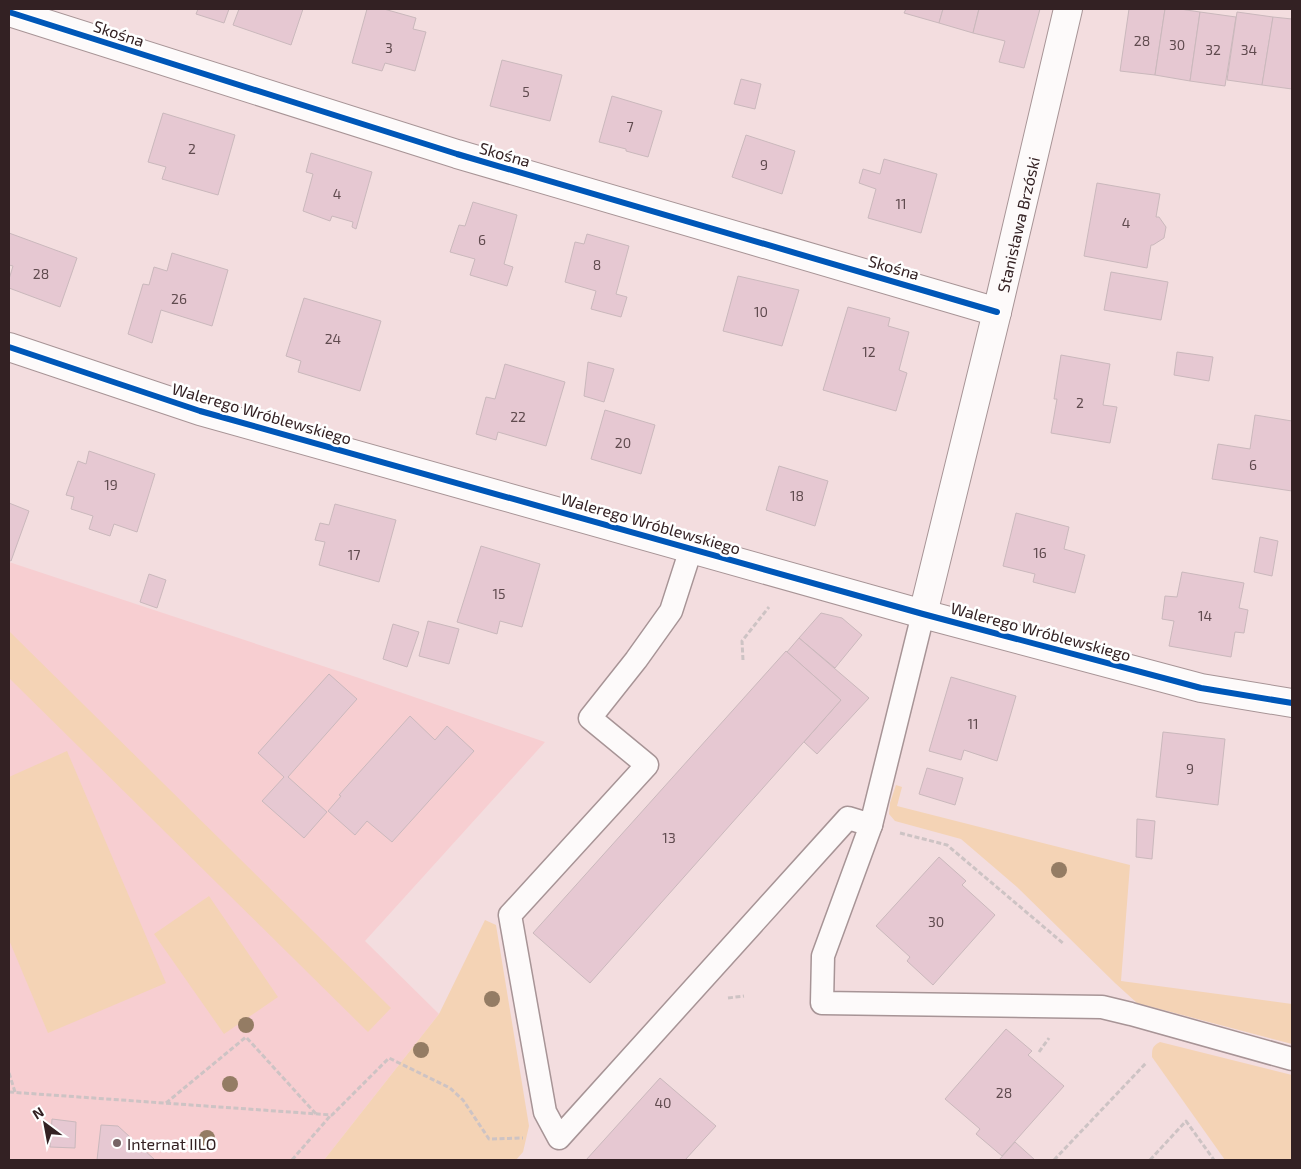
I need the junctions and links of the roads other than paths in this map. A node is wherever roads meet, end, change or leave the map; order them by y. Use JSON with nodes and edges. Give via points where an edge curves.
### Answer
{"nodes":[{"id":1,"x":1068,"y":9,"type":"edge"},
{"id":2,"x":9,"y":12,"type":"edge"},
{"id":3,"x":997,"y":312,"type":"junction"},
{"id":4,"x":9,"y":347,"type":"edge"},
{"id":5,"x":691,"y":549,"type":"junction"},
{"id":6,"x":923,"y":614,"type":"junction"},
{"id":7,"x":1292,"y":702,"type":"edge"},
{"id":8,"x":881,"y":783,"type":"junction"},
{"id":9,"x":848,"y":818,"type":"junction"},
{"id":10,"x":871,"y":826,"type":"junction"},
{"id":11,"x":1292,"y":1059,"type":"edge"}],
"edges":[{"from":1,"to":3,"type":"street","name":"Stanisława Brzóski"},
{"from":2,"to":3,"type":"street","name":"Skośna","via":[[457,154]]},
{"from":3,"to":6,"type":"street","name":"Stanisława Brzóski"},
{"from":4,"to":5,"type":"street","name":"Walerego Wróblewskiego","via":[[200,411]]},
{"from":5,"to":6,"type":"street","name":"Walerego Wróblewskiego"},
{"from":5,"to":9,"type":"lane","via":[[671,611],[590,718],[647,765],[510,916],[545,1112],[559,1138]]},
{"from":6,"to":7,"type":"street","name":"Walerego Wróblewskiego","via":[[1201,688]]},
{"from":6,"to":8,"type":"lane"},
{"from":8,"to":9,"type":"lane"},
{"from":8,"to":10,"type":"lane"},
{"from":9,"to":10,"type":"lane"},
{"from":10,"to":11,"type":"lane","via":[[823,956],[822,1003],[1102,1007]]}]}
